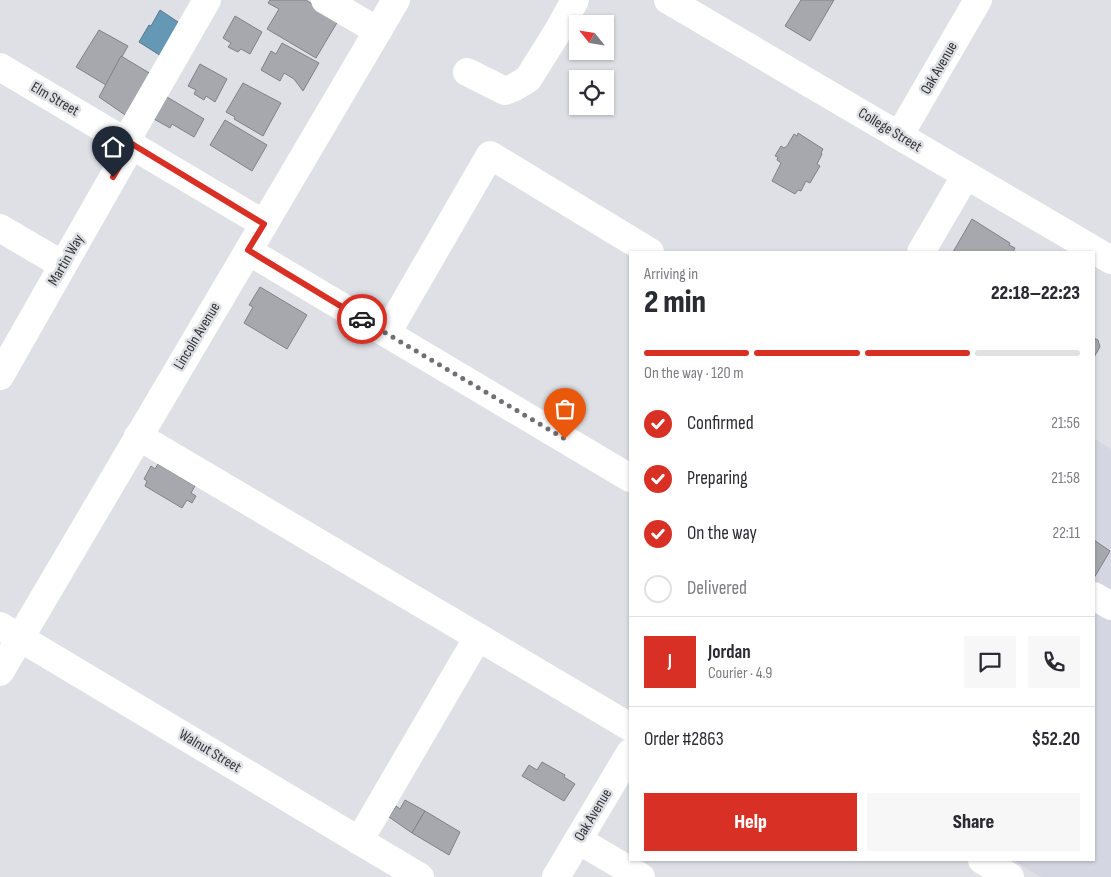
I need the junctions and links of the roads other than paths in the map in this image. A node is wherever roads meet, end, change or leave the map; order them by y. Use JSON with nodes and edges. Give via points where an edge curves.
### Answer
{"nodes":[{"id":1,"x":207,"y":0,"type":"edge"},
{"id":2,"x":325,"y":0,"type":"edge"},
{"id":3,"x":396,"y":0,"type":"edge"},
{"id":4,"x":575,"y":0,"type":"edge"},
{"id":5,"x":668,"y":0,"type":"edge"},
{"id":6,"x":978,"y":0,"type":"edge"},
{"id":7,"x":378,"y":31,"type":"junction"},
{"id":8,"x":0,"y":66,"type":"edge"},
{"id":9,"x":467,"y":72,"type":"dead end"},
{"id":10,"x":899,"y":136,"type":"junction"},
{"id":11,"x":129,"y":142,"type":"junction"},
{"id":12,"x":966,"y":175,"type":"junction"},
{"id":13,"x":264,"y":224,"type":"junction"},
{"id":14,"x":0,"y":228,"type":"edge"},
{"id":15,"x":248,"y":250,"type":"junction"},
{"id":16,"x":648,"y":251,"type":"edge"},
{"id":17,"x":922,"y":251,"type":"edge"},
{"id":18,"x":1109,"y":256,"type":"edge"},
{"id":19,"x":51,"y":258,"type":"dead end"},
{"id":20,"x":387,"y":333,"type":"junction"},
{"id":21,"x":0,"y":376,"type":"edge"},
{"id":22,"x":138,"y":436,"type":"junction"},
{"id":23,"x":629,"y":477,"type":"edge"},
{"id":24,"x":1095,"y":597,"type":"edge"},
{"id":25,"x":1111,"y":606,"type":"edge"},
{"id":26,"x":10,"y":632,"type":"edge"},
{"id":27,"x":478,"y":637,"type":"junction"},
{"id":28,"x":0,"y":672,"type":"edge"},
{"id":29,"x":629,"y":726,"type":"edge"},
{"id":30,"x":629,"y":755,"type":"edge"},
{"id":31,"x":359,"y":840,"type":"junction"},
{"id":32,"x":578,"y":840,"type":"junction"},
{"id":33,"x":984,"y":861,"type":"edge"},
{"id":34,"x":420,"y":877,"type":"edge"},
{"id":35,"x":556,"y":877,"type":"edge"},
{"id":36,"x":640,"y":877,"type":"edge"},
{"id":37,"x":1010,"y":877,"type":"edge"}],
"edges":[{"from":1,"to":11,"type":"street","name":"Martin Way"},
{"from":2,"to":7,"type":"street"},
{"from":3,"to":7,"type":"street","name":"Lincoln Avenue"},
{"from":4,"to":9,"type":"street","via":[[528,79],[505,91]]},
{"from":5,"to":10,"type":"street","name":"College Street"},
{"from":6,"to":10,"type":"street","name":"Oak Avenue"},
{"from":7,"to":13,"type":"street","name":"Lincoln Avenue"},
{"from":8,"to":11,"type":"street","name":"Elm Street"},
{"from":10,"to":12,"type":"street","name":"College Street"},
{"from":11,"to":13,"type":"street","name":"Elm Street"},
{"from":11,"to":21,"type":"street","name":"Martin Way"},
{"from":12,"to":17,"type":"street"},
{"from":12,"to":18,"type":"street","name":"College Street"},
{"from":13,"to":15,"type":"street","name":"Lincoln Avenue"},
{"from":14,"to":19,"type":"street"},
{"from":15,"to":20,"type":"street"},
{"from":15,"to":22,"type":"street","name":"Lincoln Avenue"},
{"from":16,"to":20,"type":"street","via":[[490,155]]},
{"from":20,"to":23,"type":"street"},
{"from":22,"to":26,"type":"street","name":"Lincoln Avenue"},
{"from":22,"to":27,"type":"street"},
{"from":24,"to":25,"type":"street"},
{"from":26,"to":28,"type":"street","name":"Lincoln Avenue"},
{"from":26,"to":31,"type":"street","name":"Walnut Street"},
{"from":27,"to":29,"type":"street"},
{"from":27,"to":31,"type":"street"},
{"from":30,"to":32,"type":"street","name":"Oak Avenue"},
{"from":31,"to":34,"type":"street","name":"Walnut Street"},
{"from":32,"to":35,"type":"street","name":"Oak Avenue"},
{"from":32,"to":36,"type":"street"},
{"from":33,"to":37,"type":"street"}]}
